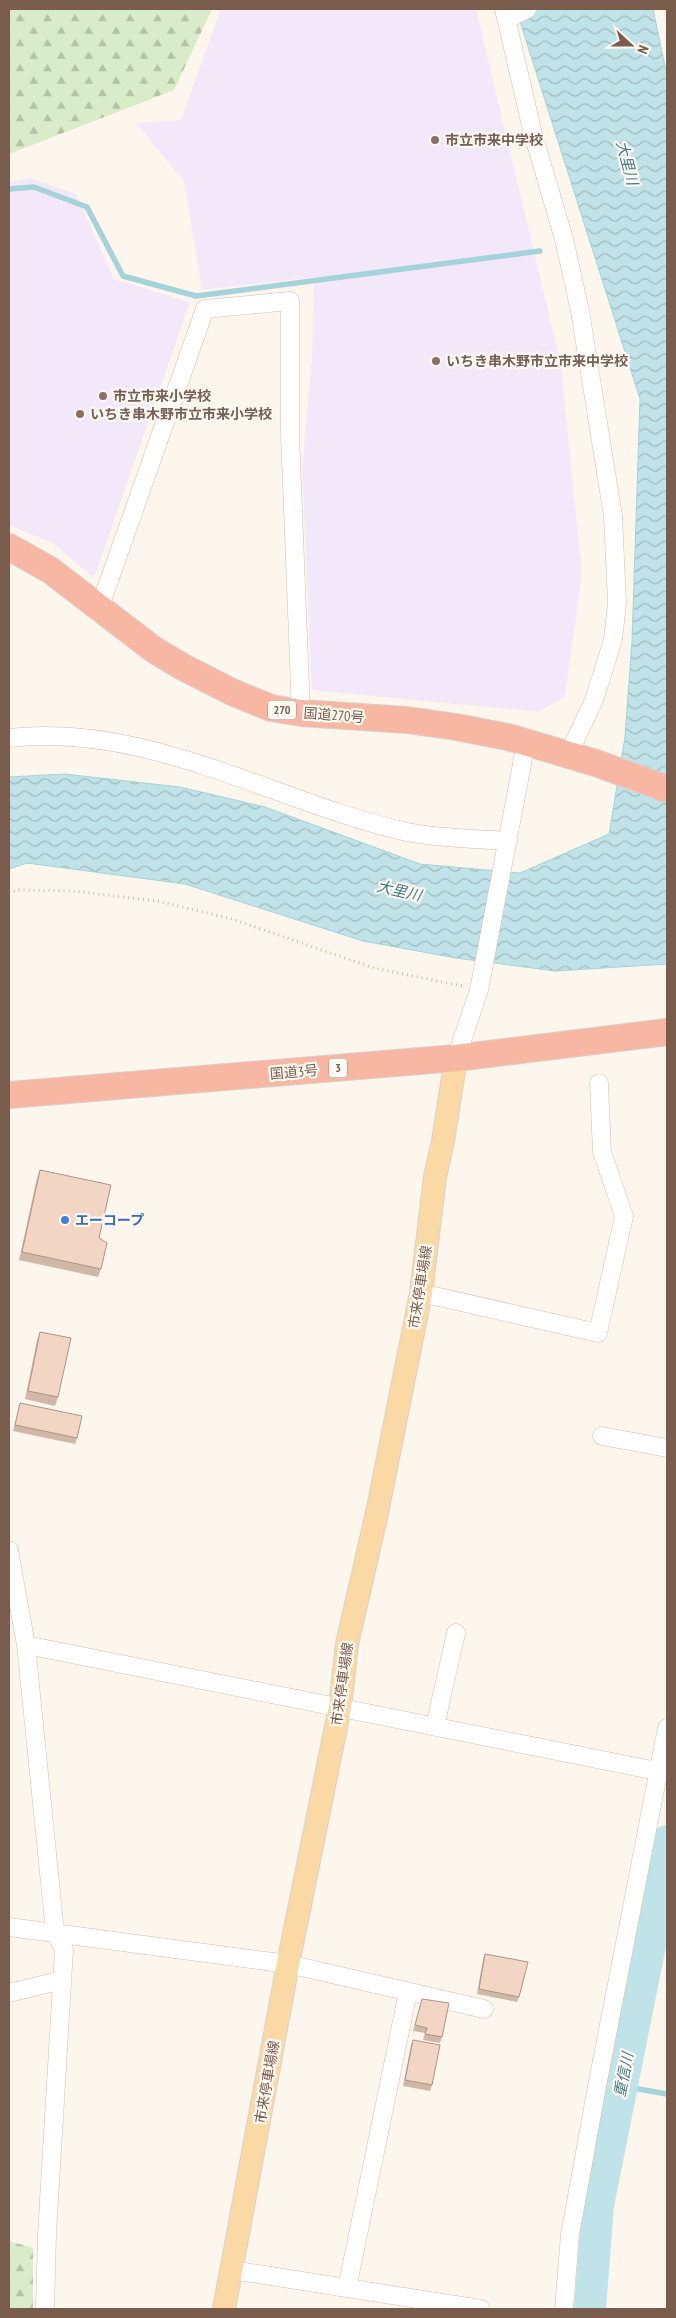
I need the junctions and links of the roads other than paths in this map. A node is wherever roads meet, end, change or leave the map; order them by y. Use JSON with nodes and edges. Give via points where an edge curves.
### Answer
{"nodes":[{"id":1,"x":513,"y":13,"type":"edge"},
{"id":2,"x":9,"y":547,"type":"edge"},
{"id":3,"x":98,"y":609,"type":"junction"},
{"id":4,"x":301,"y":713,"type":"junction"},
{"id":5,"x":9,"y":738,"type":"edge"},
{"id":6,"x":526,"y":743,"type":"junction"},
{"id":7,"x":568,"y":755,"type":"junction"},
{"id":8,"x":667,"y":790,"type":"edge"},
{"id":9,"x":508,"y":845,"type":"junction"},
{"id":10,"x":667,"y":1032,"type":"edge"},
{"id":11,"x":456,"y":1058,"type":"junction"},
{"id":12,"x":599,"y":1083,"type":"dead end"},
{"id":13,"x":9,"y":1095,"type":"edge"},
{"id":14,"x":421,"y":1293,"type":"junction"},
{"id":15,"x":602,"y":1436,"type":"dead end"},
{"id":16,"x":667,"y":1448,"type":"edge"},
{"id":17,"x":9,"y":1550,"type":"edge"},
{"id":18,"x":456,"y":1633,"type":"dead end"},
{"id":19,"x":26,"y":1645,"type":"junction"},
{"id":20,"x":340,"y":1707,"type":"junction"},
{"id":21,"x":435,"y":1726,"type":"junction"},
{"id":22,"x":667,"y":1728,"type":"edge"},
{"id":23,"x":663,"y":1772,"type":"edge"},
{"id":24,"x":9,"y":1927,"type":"edge"},
{"id":25,"x":55,"y":1932,"type":"junction"},
{"id":26,"x":288,"y":1964,"type":"junction"},
{"id":27,"x":62,"y":1980,"type":"junction"},
{"id":28,"x":408,"y":1992,"type":"junction"},
{"id":29,"x":9,"y":1993,"type":"edge"},
{"id":30,"x":484,"y":2009,"type":"dead end"},
{"id":31,"x":232,"y":2270,"type":"junction"},
{"id":32,"x":348,"y":2288,"type":"junction"},
{"id":33,"x":400,"y":2303,"type":"edge"},
{"id":34,"x":45,"y":2309,"type":"edge"},
{"id":35,"x":224,"y":2309,"type":"edge"},
{"id":36,"x":481,"y":2309,"type":"edge"},
{"id":37,"x":564,"y":2309,"type":"edge"}],
"edges":[{"from":1,"to":7,"type":"street","via":[[533,134],[564,239],[580,311],[613,516],[617,603],[613,640],[594,700]]},
{"from":2,"to":3,"type":"highway","name":"国道270号","number":"270","via":[[50,570]]},
{"from":3,"to":4,"type":"highway","name":"国道270号","number":"270","via":[[153,650],[181,666],[249,700]]},
{"from":3,"to":4,"type":"street","via":[[205,309],[290,302],[290,434]]},
{"from":4,"to":6,"type":"highway","name":"国道270号","number":"270","via":[[407,720]]},
{"from":5,"to":9,"type":"street","via":[[36,735],[98,740],[152,750],[409,832]]},
{"from":6,"to":7,"type":"highway","name":"国道270号","number":"270"},
{"from":6,"to":9,"type":"street"},
{"from":7,"to":8,"type":"highway","name":"国道270号","number":"270"},
{"from":9,"to":11,"type":"street","via":[[480,984]]},
{"from":10,"to":11,"type":"highway","name":"国道3号","number":"3"},
{"from":11,"to":13,"type":"highway","name":"国道3号","number":"3"},
{"from":11,"to":14,"type":"main road","name":"市来停車場線","via":[[435,1177]]},
{"from":12,"to":14,"type":"street","via":[[602,1152],[624,1216],[598,1332]]},
{"from":14,"to":20,"type":"main road","name":"市来停車場線","via":[[347,1644]]},
{"from":15,"to":16,"type":"street"},
{"from":17,"to":19,"type":"street"},
{"from":18,"to":21,"type":"street"},
{"from":19,"to":20,"type":"street"},
{"from":19,"to":25,"type":"street"},
{"from":20,"to":21,"type":"street"},
{"from":20,"to":26,"type":"main road","name":"市来停車場線"},
{"from":21,"to":23,"type":"street"},
{"from":22,"to":23,"type":"street"},
{"from":23,"to":37,"type":"street","via":[[598,2081],[574,2216]]},
{"from":24,"to":25,"type":"street"},
{"from":25,"to":26,"type":"street"},
{"from":25,"to":27,"type":"street","via":[[64,1950]]},
{"from":26,"to":28,"type":"street"},
{"from":26,"to":31,"type":"main road","name":"市来停車場線"},
{"from":27,"to":29,"type":"street"},
{"from":27,"to":34,"type":"street"},
{"from":28,"to":30,"type":"street"},
{"from":28,"to":32,"type":"street"},
{"from":31,"to":32,"type":"street"},
{"from":31,"to":35,"type":"main road","name":"市来停車場線"},
{"from":32,"to":33,"type":"street"},
{"from":33,"to":36,"type":"street"}]}
